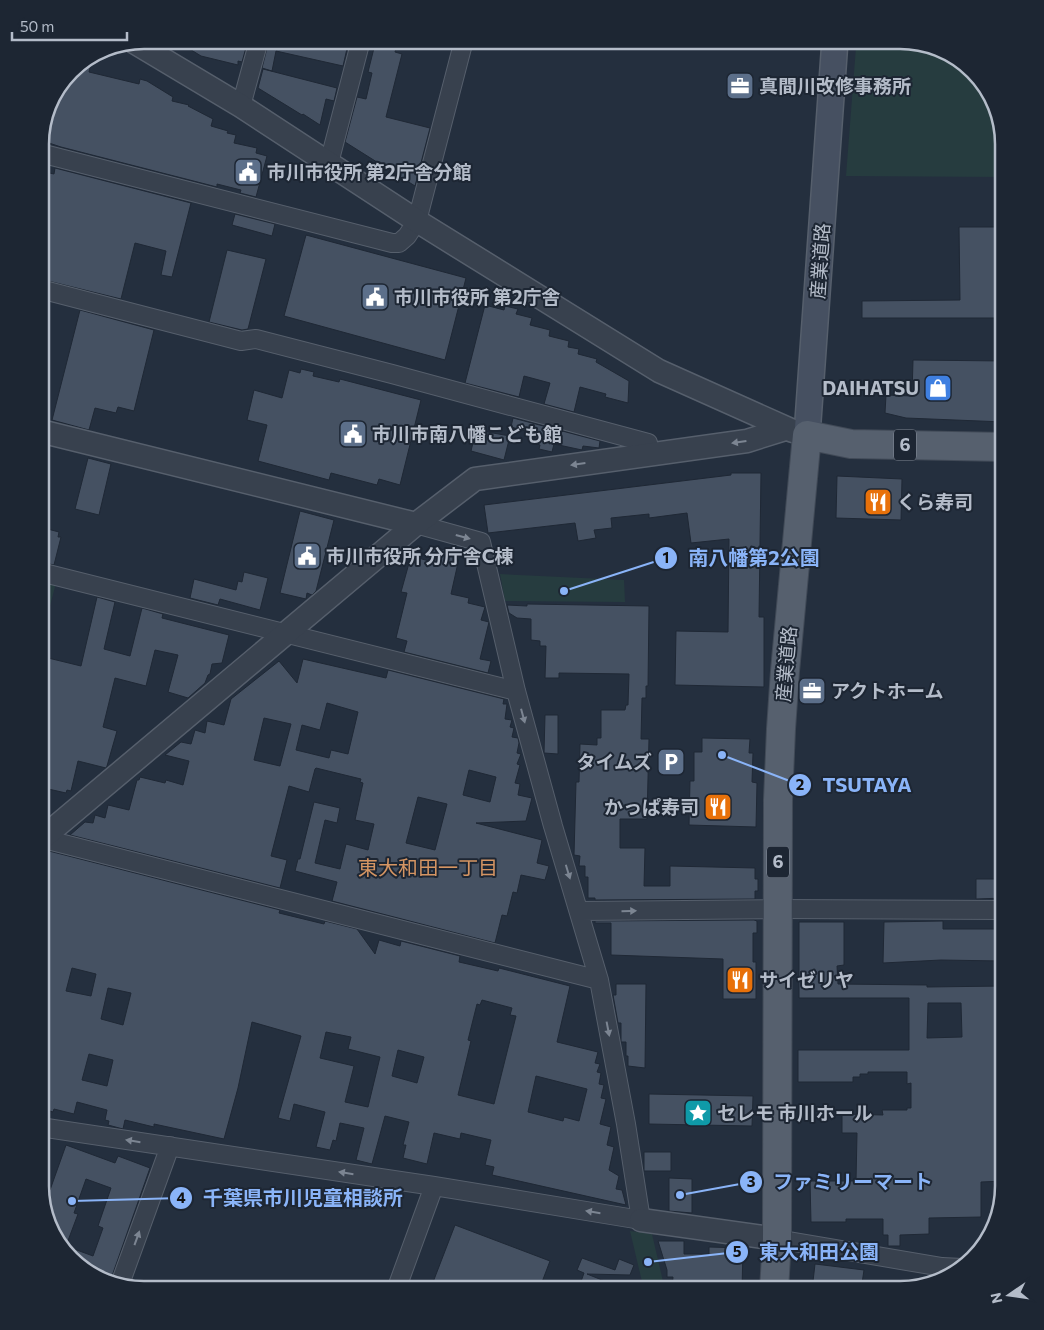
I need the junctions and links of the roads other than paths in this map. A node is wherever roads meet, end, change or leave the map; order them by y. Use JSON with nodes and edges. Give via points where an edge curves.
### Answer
{"nodes":[{"id":1,"x":151,"y":49,"type":"edge"},
{"id":2,"x":257,"y":49,"type":"edge"},
{"id":3,"x":359,"y":49,"type":"edge"},
{"id":4,"x":462,"y":49,"type":"edge"},
{"id":5,"x":833,"y":49,"type":"edge"},
{"id":6,"x":241,"y":106,"type":"junction"},
{"id":7,"x":49,"y":155,"type":"edge"},
{"id":8,"x":328,"y":163,"type":"junction"},
{"id":9,"x":417,"y":221,"type":"junction"},
{"id":10,"x":49,"y":291,"type":"edge"},
{"id":11,"x":796,"y":432,"type":"junction"},
{"id":12,"x":49,"y":433,"type":"edge"},
{"id":13,"x":995,"y":447,"type":"edge"},
{"id":14,"x":651,"y":454,"type":"junction"},
{"id":15,"x":416,"y":524,"type":"junction"},
{"id":16,"x":49,"y":574,"type":"edge"},
{"id":17,"x":286,"y":634,"type":"junction"},
{"id":18,"x":516,"y":692,"type":"junction"},
{"id":19,"x":49,"y":832,"type":"edge"},
{"id":20,"x":49,"y":841,"type":"edge"},
{"id":21,"x":778,"y":909,"type":"junction"},
{"id":22,"x":995,"y":910,"type":"edge"},
{"id":23,"x":580,"y":912,"type":"junction"},
{"id":24,"x":599,"y":980,"type":"junction"},
{"id":25,"x":49,"y":1127,"type":"edge"},
{"id":26,"x":170,"y":1146,"type":"junction"},
{"id":27,"x":434,"y":1186,"type":"junction"},
{"id":28,"x":641,"y":1220,"type":"junction"},
{"id":29,"x":776,"y":1239,"type":"junction"},
{"id":30,"x":935,"y":1273,"type":"edge"},
{"id":31,"x":122,"y":1278,"type":"edge"},
{"id":32,"x":399,"y":1281,"type":"edge"},
{"id":33,"x":774,"y":1281,"type":"edge"}],
"edges":[{"from":1,"to":6,"type":"street"},
{"from":2,"to":6,"type":"street"},
{"from":3,"to":8,"type":"street"},
{"from":4,"to":9,"type":"street"},
{"from":5,"to":11,"type":"main road","name":"産業道路"},
{"from":6,"to":8,"type":"street"},
{"from":7,"to":9,"type":"street","via":[[392,243],[400,243]]},
{"from":8,"to":9,"type":"street"},
{"from":9,"to":11,"type":"street","via":[[659,371]]},
{"from":10,"to":14,"type":"street","via":[[241,340],[256,339],[468,394],[648,443]]},
{"from":11,"to":13,"type":"main road","number":"6","via":[[852,444]]},
{"from":11,"to":14,"type":"street","one_way":true,"via":[[747,442]]},
{"from":11,"to":21,"type":"main road","name":"産業道路","number":"6","via":[[781,716]]},
{"from":12,"to":15,"type":"street"},
{"from":14,"to":15,"type":"street","one_way":true,"via":[[475,479]]},
{"from":15,"to":17,"type":"street"},
{"from":15,"to":18,"type":"street","one_way":true,"via":[[481,542]]},
{"from":16,"to":17,"type":"street"},
{"from":17,"to":18,"type":"street"},
{"from":17,"to":19,"type":"street"},
{"from":18,"to":23,"type":"street","one_way":true},
{"from":20,"to":24,"type":"street"},
{"from":21,"to":22,"type":"street"},
{"from":23,"to":21,"type":"street","one_way":true},
{"from":21,"to":29,"type":"main road","name":"産業道路","number":"6"},
{"from":23,"to":24,"type":"street"},
{"from":24,"to":28,"type":"street","one_way":true},
{"from":26,"to":25,"type":"street","one_way":true},
{"from":27,"to":26,"type":"street","one_way":true},
{"from":31,"to":26,"type":"street","one_way":true},
{"from":28,"to":27,"type":"street","one_way":true},
{"from":27,"to":32,"type":"street"},
{"from":28,"to":29,"type":"street"},
{"from":29,"to":30,"type":"street"},
{"from":29,"to":33,"type":"main road","name":"産業道路","number":"6"}]}
